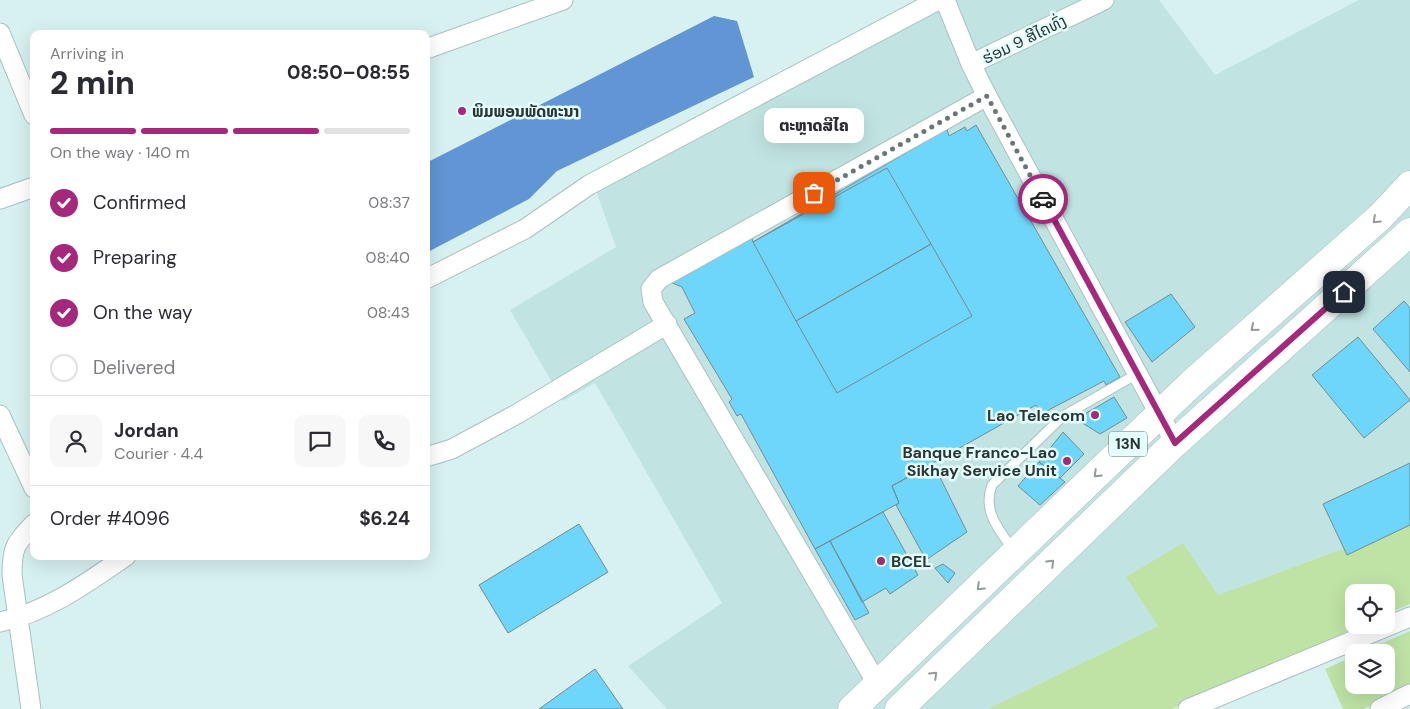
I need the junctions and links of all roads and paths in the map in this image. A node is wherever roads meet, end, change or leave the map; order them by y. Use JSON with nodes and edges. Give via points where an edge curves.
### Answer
{"nodes":[{"id":1,"x":563,"y":0,"type":"edge"},
{"id":2,"x":938,"y":0,"type":"edge"},
{"id":3,"x":945,"y":0,"type":"edge"},
{"id":4,"x":1104,"y":0,"type":"edge"},
{"id":5,"x":0,"y":33,"type":"edge"},
{"id":6,"x":430,"y":48,"type":"edge"},
{"id":7,"x":971,"y":64,"type":"junction"},
{"id":8,"x":987,"y":96,"type":"junction"},
{"id":9,"x":30,"y":105,"type":"edge"},
{"id":10,"x":1410,"y":185,"type":"edge"},
{"id":11,"x":30,"y":188,"type":"edge"},
{"id":12,"x":0,"y":199,"type":"edge"},
{"id":13,"x":1406,"y":239,"type":"edge"},
{"id":14,"x":430,"y":277,"type":"edge"},
{"id":15,"x":667,"y":324,"type":"junction"},
{"id":16,"x":1137,"y":374,"type":"junction"},
{"id":17,"x":1158,"y":415,"type":"junction"},
{"id":18,"x":1,"y":421,"type":"edge"},
{"id":19,"x":1175,"y":443,"type":"junction"},
{"id":20,"x":430,"y":455,"type":"edge"},
{"id":21,"x":30,"y":480,"type":"edge"},
{"id":22,"x":30,"y":528,"type":"edge"},
{"id":23,"x":1015,"y":553,"type":"junction"},
{"id":24,"x":120,"y":560,"type":"edge"},
{"id":25,"x":1410,"y":617,"type":"edge"},
{"id":26,"x":20,"y":618,"type":"junction"},
{"id":27,"x":0,"y":622,"type":"edge"},
{"id":28,"x":878,"y":685,"type":"junction"},
{"id":29,"x":1410,"y":694,"type":"edge"},
{"id":30,"x":31,"y":709,"type":"edge"},
{"id":31,"x":852,"y":709,"type":"edge"},
{"id":32,"x":899,"y":709,"type":"edge"},
{"id":33,"x":1188,"y":709,"type":"edge"},
{"id":34,"x":1380,"y":709,"type":"edge"}],
"edges":[{"from":1,"to":6,"type":"street"},
{"from":2,"to":14,"type":"street","via":[[589,185],[525,229]]},
{"from":3,"to":7,"type":"street"},
{"from":4,"to":7,"type":"street","name":"ຮ່ອມ 9 ສີໄຄທົ່ງ"},
{"from":5,"to":9,"type":"street"},
{"from":7,"to":8,"type":"street"},
{"from":8,"to":15,"type":"street","via":[[659,280],[651,289],[653,302]]},
{"from":8,"to":16,"type":"street"},
{"from":10,"to":17,"type":"highway","number":"13N","one_way":true,"via":[[1380,217]]},
{"from":11,"to":12,"type":"street"},
{"from":13,"to":19,"type":"highway","number":"13N"},
{"from":15,"to":20,"type":"street","via":[[517,414],[452,449]]},
{"from":15,"to":28,"type":"street"},
{"from":16,"to":17,"type":"street"},
{"from":16,"to":23,"type":"lane","via":[[1063,416],[992,485],[987,498],[994,523]]},
{"from":17,"to":19,"type":"street"},
{"from":17,"to":23,"type":"highway","number":"13N","one_way":true},
{"from":18,"to":21,"type":"street"},
{"from":32,"to":19,"type":"highway","number":"13N","one_way":true},
{"from":22,"to":26,"type":"street","via":[[18,540],[12,554],[12,575]]},
{"from":23,"to":28,"type":"highway","number":"13N","one_way":true},
{"from":24,"to":26,"type":"street","via":[[60,600]]},
{"from":25,"to":33,"type":"street"},
{"from":26,"to":27,"type":"street"},
{"from":26,"to":30,"type":"street"},
{"from":28,"to":31,"type":"highway","number":"13N"},
{"from":29,"to":34,"type":"street"}]}
